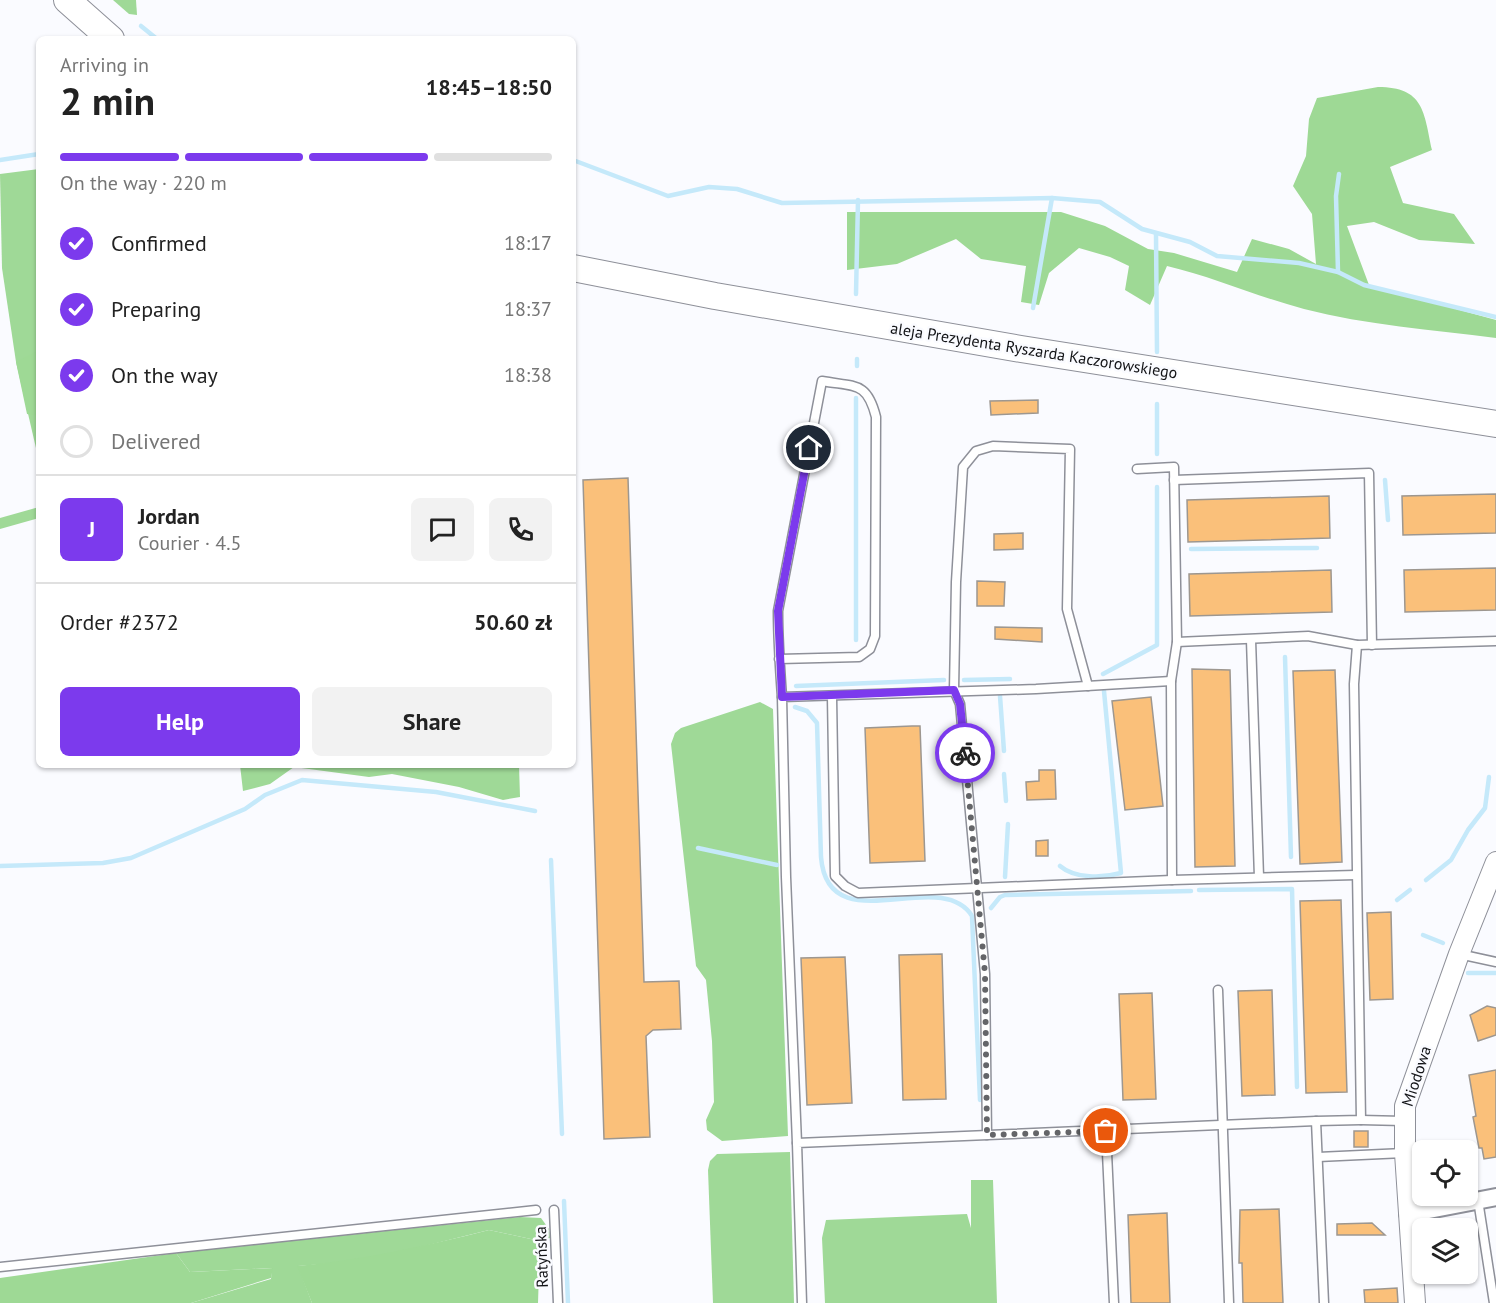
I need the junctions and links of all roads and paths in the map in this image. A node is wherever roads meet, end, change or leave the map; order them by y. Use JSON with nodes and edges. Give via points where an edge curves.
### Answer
{"nodes":[{"id":1,"x":67,"y":0,"type":"edge"},
{"id":2,"x":108,"y":36,"type":"edge"},
{"id":3,"x":576,"y":269,"type":"edge"},
{"id":4,"x":1496,"y":424,"type":"edge"},
{"id":5,"x":1137,"y":469,"type":"dead end"},
{"id":6,"x":1174,"y":480,"type":"junction"},
{"id":7,"x":1251,"y":640,"type":"junction"},
{"id":8,"x":1496,"y":640,"type":"edge"},
{"id":9,"x":1177,"y":642,"type":"junction"},
{"id":10,"x":1357,"y":645,"type":"junction"},
{"id":11,"x":1372,"y":645,"type":"junction"},
{"id":12,"x":779,"y":660,"type":"junction"},
{"id":13,"x":1171,"y":681,"type":"junction"},
{"id":14,"x":1088,"y":686,"type":"junction"},
{"id":15,"x":954,"y":690,"type":"junction"},
{"id":16,"x":782,"y":697,"type":"junction"},
{"id":17,"x":832,"y":697,"type":"junction"},
{"id":18,"x":1496,"y":862,"type":"edge"},
{"id":19,"x":1356,"y":875,"type":"junction"},
{"id":20,"x":1259,"y":877,"type":"junction"},
{"id":21,"x":1172,"y":880,"type":"junction"},
{"id":22,"x":977,"y":888,"type":"junction"},
{"id":23,"x":1458,"y":954,"type":"junction"},
{"id":24,"x":1496,"y":962,"type":"edge"},
{"id":25,"x":1218,"y":990,"type":"dead end"},
{"id":26,"x":1361,"y":1120,"type":"junction"},
{"id":27,"x":1404,"y":1121,"type":"junction"},
{"id":28,"x":1316,"y":1122,"type":"junction"},
{"id":29,"x":1223,"y":1127,"type":"junction"},
{"id":30,"x":1106,"y":1131,"type":"junction"},
{"id":31,"x":987,"y":1135,"type":"junction"},
{"id":32,"x":797,"y":1143,"type":"junction"},
{"id":33,"x":1405,"y":1153,"type":"junction"},
{"id":34,"x":1318,"y":1157,"type":"junction"},
{"id":35,"x":1496,"y":1197,"type":"edge"},
{"id":36,"x":1478,"y":1200,"type":"joint"},
{"id":37,"x":1448,"y":1206,"type":"edge"},
{"id":38,"x":554,"y":1209,"type":"dead end"},
{"id":39,"x":536,"y":1210,"type":"dead end"},
{"id":40,"x":1408,"y":1214,"type":"junction"},
{"id":41,"x":0,"y":1267,"type":"edge"},
{"id":42,"x":558,"y":1303,"type":"edge"},
{"id":43,"x":802,"y":1303,"type":"edge"},
{"id":44,"x":1114,"y":1303,"type":"edge"},
{"id":45,"x":1229,"y":1303,"type":"edge"},
{"id":46,"x":1324,"y":1303,"type":"edge"},
{"id":47,"x":1414,"y":1303,"type":"edge"},
{"id":48,"x":1494,"y":1303,"type":"edge"}],
"edges":[{"from":1,"to":2,"type":"main road"},
{"from":3,"to":4,"type":"main road","name":"aleja Prezydenta Ryszarda Kaczorowskiego","via":[[998,345]]},
{"from":5,"to":6,"type":"lane","via":[[1174,467]]},
{"from":6,"to":9,"type":"lane"},
{"from":6,"to":11,"type":"lane","via":[[1370,473]]},
{"from":7,"to":9,"type":"lane"},
{"from":7,"to":10,"type":"lane","via":[[1308,636]]},
{"from":7,"to":20,"type":"lane"},
{"from":8,"to":11,"type":"lane"},
{"from":9,"to":13,"type":"lane"},
{"from":10,"to":11,"type":"lane"},
{"from":10,"to":19,"type":"lane"},
{"from":12,"to":12,"type":"lane","via":[[778,611],[822,381],[865,390],[876,417],[875,636],[870,648],[859,657]]},
{"from":12,"to":16,"type":"lane"},
{"from":13,"to":14,"type":"lane"},
{"from":13,"to":21,"type":"lane"},
{"from":14,"to":15,"type":"lane"},
{"from":14,"to":15,"type":"lane","via":[[1067,609],[1070,449],[993,446],[976,451],[963,467]]},
{"from":15,"to":17,"type":"lane"},
{"from":15,"to":22,"type":"lane","via":[[960,704]]},
{"from":16,"to":17,"type":"lane"},
{"from":16,"to":32,"type":"lane"},
{"from":17,"to":22,"type":"lane","via":[[835,876],[858,893]]},
{"from":18,"to":23,"type":"street","name":"Miodowa"},
{"from":19,"to":20,"type":"lane"},
{"from":19,"to":26,"type":"lane"},
{"from":20,"to":21,"type":"lane"},
{"from":21,"to":22,"type":"lane"},
{"from":22,"to":31,"type":"lane","via":[[985,974]]},
{"from":23,"to":24,"type":"lane"},
{"from":23,"to":27,"type":"street","name":"Miodowa","via":[[1405,1106]]},
{"from":25,"to":29,"type":"lane"},
{"from":26,"to":27,"type":"lane"},
{"from":26,"to":28,"type":"lane"},
{"from":27,"to":33,"type":"street","name":"Miodowa"},
{"from":28,"to":29,"type":"lane"},
{"from":28,"to":34,"type":"lane"},
{"from":29,"to":30,"type":"lane"},
{"from":29,"to":45,"type":"lane"},
{"from":30,"to":31,"type":"lane"},
{"from":30,"to":44,"type":"lane"},
{"from":31,"to":32,"type":"lane"},
{"from":32,"to":43,"type":"lane"},
{"from":33,"to":34,"type":"lane"},
{"from":33,"to":40,"type":"street","name":"Miodowa"},
{"from":34,"to":46,"type":"lane"},
{"from":35,"to":36,"type":"street"},
{"from":36,"to":48,"type":"lane"},
{"from":37,"to":40,"type":"street"},
{"from":38,"to":42,"type":"lane","name":"Ratyńska"},
{"from":39,"to":41,"type":"lane"},
{"from":40,"to":47,"type":"street","name":"Miodowa"}]}
